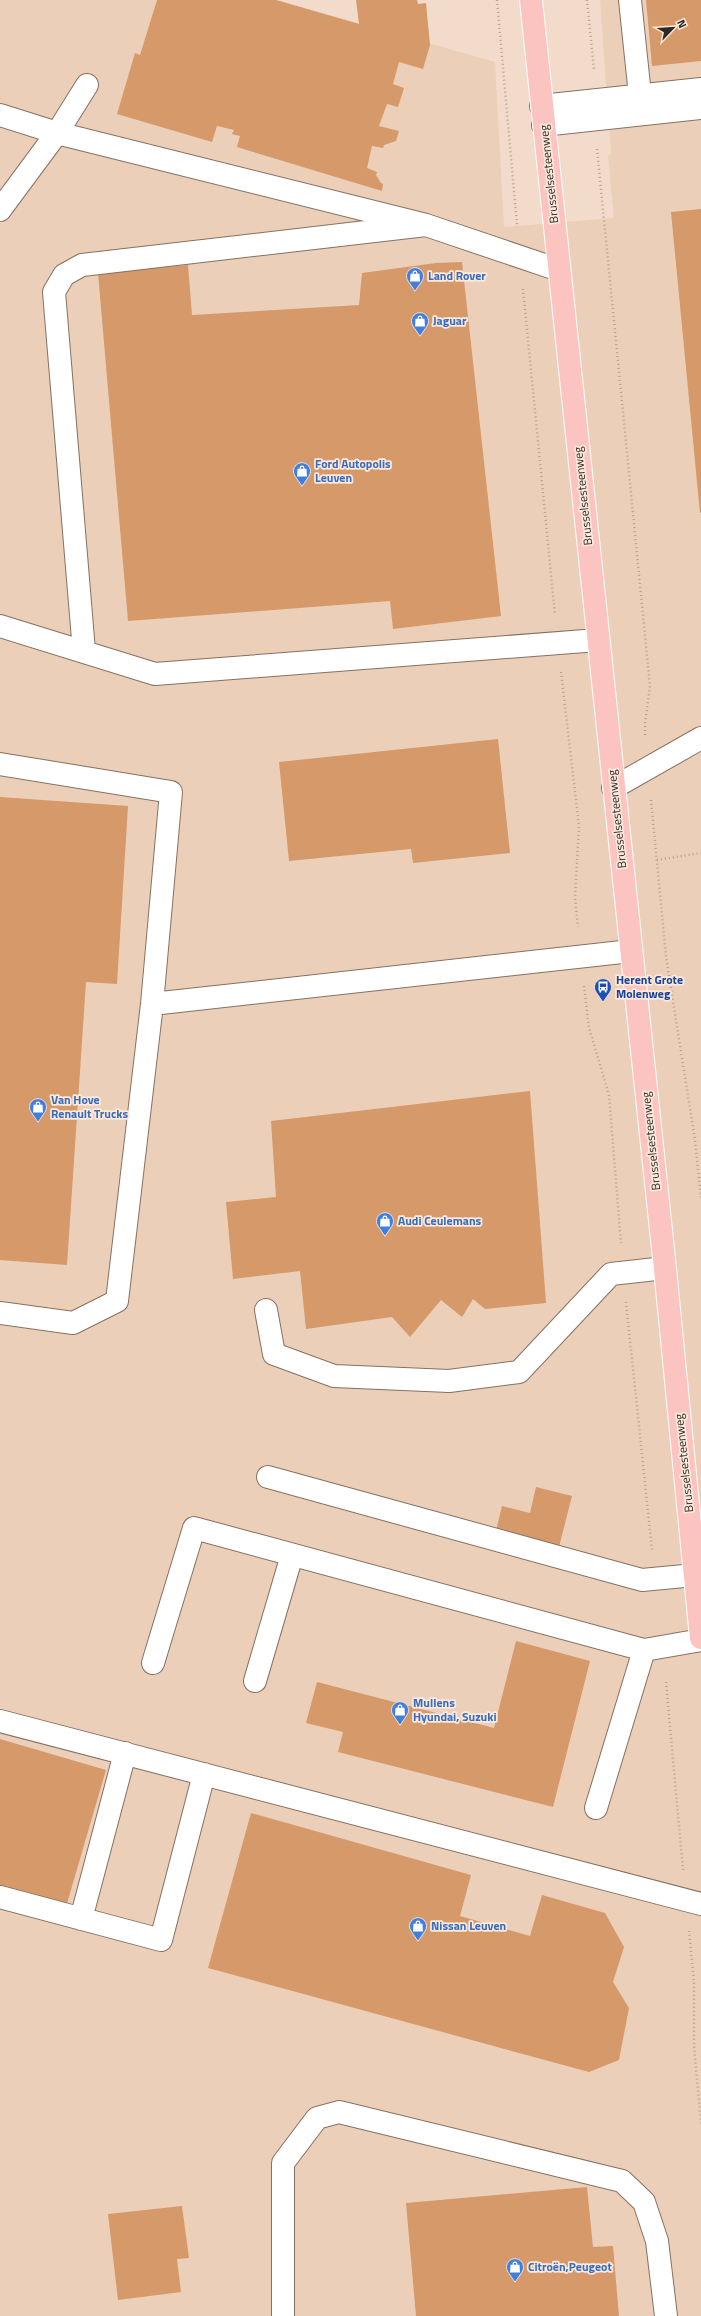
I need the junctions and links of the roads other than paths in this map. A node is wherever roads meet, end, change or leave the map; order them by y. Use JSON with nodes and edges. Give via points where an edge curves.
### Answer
{"nodes":[{"id":1,"x":531,"y":0,"type":"edge"},
{"id":2,"x":630,"y":0,"type":"edge"},
{"id":3,"x":87,"y":85,"type":"dead end"},
{"id":4,"x":701,"y":88,"type":"edge"},
{"id":5,"x":640,"y":95,"type":"junction"},
{"id":6,"x":701,"y":108,"type":"edge"},
{"id":7,"x":594,"y":110,"type":"junction"},
{"id":8,"x":0,"y":115,"type":"edge"},
{"id":9,"x":542,"y":116,"type":"junction"},
{"id":10,"x":57,"y":133,"type":"junction"},
{"id":11,"x":0,"y":210,"type":"edge"},
{"id":12,"x":426,"y":225,"type":"junction"},
{"id":13,"x":559,"y":270,"type":"junction"},
{"id":14,"x":0,"y":626,"type":"edge"},
{"id":15,"x":598,"y":640,"type":"junction"},
{"id":16,"x":84,"y":651,"type":"junction"},
{"id":17,"x":701,"y":738,"type":"edge"},
{"id":18,"x":0,"y":764,"type":"edge"},
{"id":19,"x":614,"y":788,"type":"junction"},
{"id":20,"x":630,"y":951,"type":"junction"},
{"id":21,"x":152,"y":1004,"type":"junction"},
{"id":22,"x":665,"y":1268,"type":"junction"},
{"id":23,"x":266,"y":1310,"type":"dead end"},
{"id":24,"x":0,"y":1314,"type":"edge"},
{"id":25,"x":268,"y":1477,"type":"dead end"},
{"id":26,"x":292,"y":1555,"type":"junction"},
{"id":27,"x":695,"y":1575,"type":"junction"},
{"id":28,"x":701,"y":1639,"type":"edge"},
{"id":29,"x":653,"y":1649,"type":"junction"},
{"id":30,"x":153,"y":1663,"type":"dead end"},
{"id":31,"x":254,"y":1681,"type":"dead end"},
{"id":32,"x":0,"y":1721,"type":"edge"},
{"id":33,"x":125,"y":1753,"type":"junction"},
{"id":34,"x":204,"y":1774,"type":"junction"},
{"id":35,"x":596,"y":1808,"type":"dead end"},
{"id":36,"x":0,"y":1897,"type":"edge"},
{"id":37,"x":694,"y":1902,"type":"edge"},
{"id":38,"x":81,"y":1919,"type":"junction"},
{"id":39,"x":283,"y":2316,"type":"edge"},
{"id":40,"x":666,"y":2316,"type":"edge"}],
"edges":[{"from":1,"to":9,"type":"main road","name":"Brusselsesteenweg"},
{"from":2,"to":5,"type":"street"},
{"from":3,"to":10,"type":"street"},
{"from":4,"to":5,"type":"street"},
{"from":5,"to":7,"type":"street"},
{"from":6,"to":7,"type":"street"},
{"from":7,"to":9,"type":"street"},
{"from":8,"to":10,"type":"street"},
{"from":9,"to":13,"type":"main road","name":"Brusselsesteenweg"},
{"from":10,"to":11,"type":"street"},
{"from":10,"to":12,"type":"street"},
{"from":12,"to":13,"type":"street"},
{"from":12,"to":16,"type":"street","via":[[82,265],[64,275],[54,292]]},
{"from":13,"to":15,"type":"main road","name":"Brusselsesteenweg"},
{"from":14,"to":16,"type":"street"},
{"from":15,"to":16,"type":"street","via":[[155,674]]},
{"from":15,"to":19,"type":"main road","name":"Brusselsesteenweg"},
{"from":17,"to":19,"type":"street"},
{"from":18,"to":21,"type":"street","via":[[171,792]]},
{"from":19,"to":20,"type":"main road","name":"Brusselsesteenweg"},
{"from":20,"to":21,"type":"street"},
{"from":20,"to":22,"type":"main road","name":"Brusselsesteenweg"},
{"from":21,"to":24,"type":"street","via":[[117,1300],[73,1323]]},
{"from":22,"to":23,"type":"street","via":[[611,1274],[518,1372],[449,1381],[334,1376],[274,1354]]},
{"from":22,"to":27,"type":"main road","name":"Brusselsesteenweg"},
{"from":25,"to":27,"type":"street","via":[[642,1580]]},
{"from":26,"to":29,"type":"street"},
{"from":26,"to":30,"type":"street","via":[[194,1528]]},
{"from":26,"to":31,"type":"street"},
{"from":27,"to":28,"type":"main road","name":"Brusselsesteenweg"},
{"from":28,"to":29,"type":"street"},
{"from":29,"to":35,"type":"street"},
{"from":32,"to":33,"type":"street"},
{"from":33,"to":34,"type":"street"},
{"from":33,"to":38,"type":"street"},
{"from":34,"to":37,"type":"street"},
{"from":34,"to":38,"type":"street","via":[[161,1940]]},
{"from":36,"to":38,"type":"street"},
{"from":39,"to":40,"type":"street","via":[[283,2163],[316,2118],[339,2112],[622,2181],[644,2202],[657,2241]]}]}
